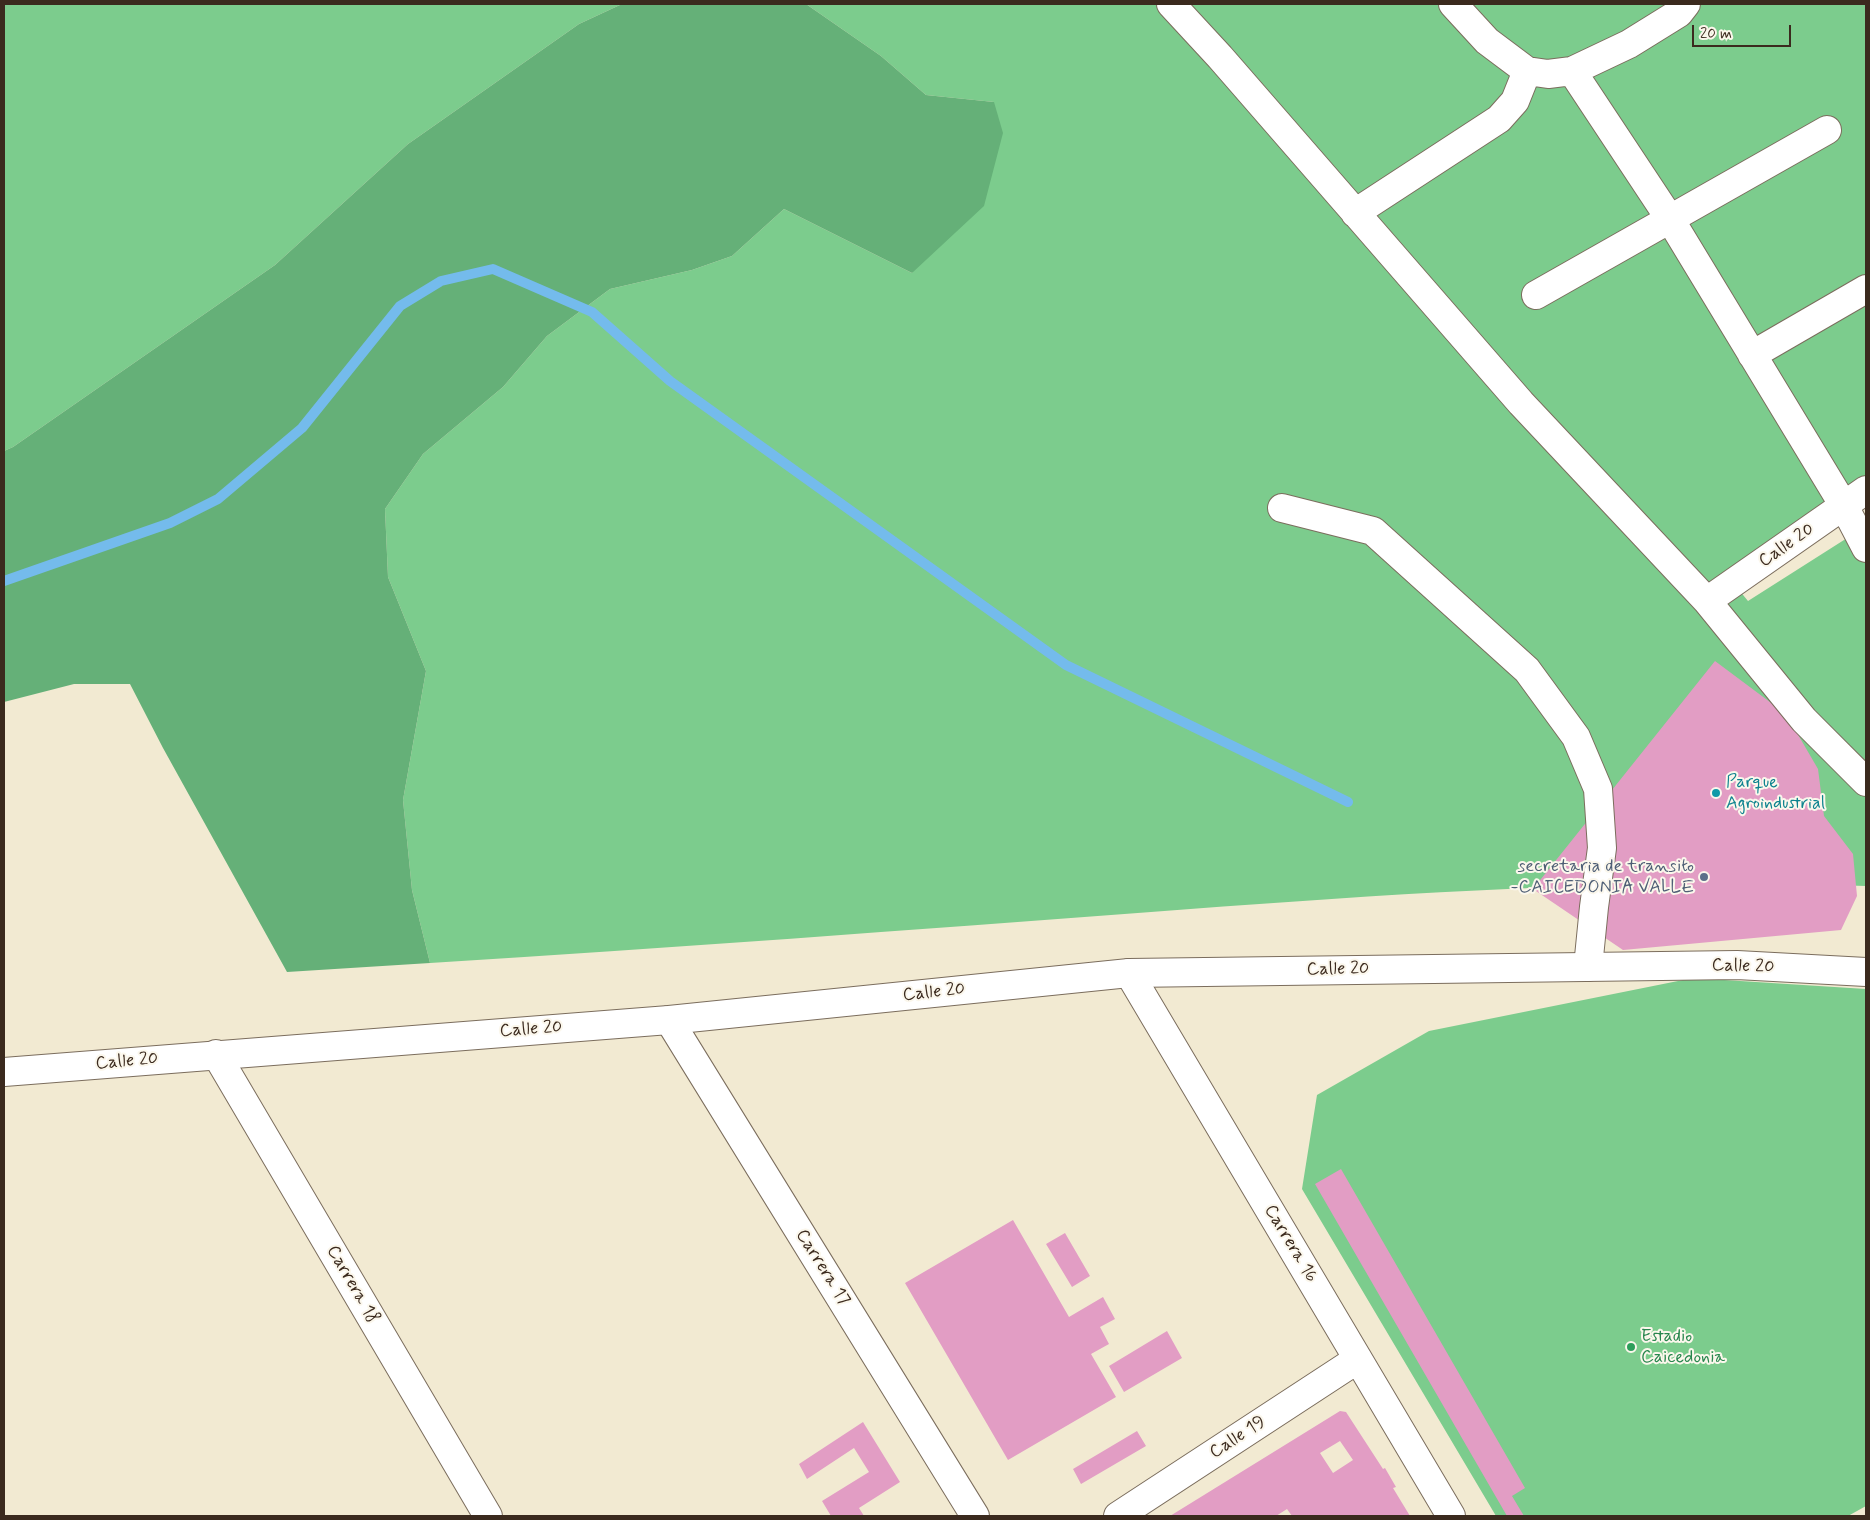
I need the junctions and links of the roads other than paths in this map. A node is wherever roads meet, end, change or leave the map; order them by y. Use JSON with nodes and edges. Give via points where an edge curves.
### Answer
{"nodes":[{"id":1,"x":1171,"y":4,"type":"edge"},
{"id":2,"x":1455,"y":5,"type":"edge"},
{"id":3,"x":1687,"y":7,"type":"edge"},
{"id":4,"x":1572,"y":71,"type":"junction"},
{"id":5,"x":1527,"y":72,"type":"junction"},
{"id":6,"x":1827,"y":130,"type":"dead end"},
{"id":7,"x":1355,"y":213,"type":"junction"},
{"id":8,"x":1670,"y":219,"type":"junction"},
{"id":9,"x":1866,"y":289,"type":"edge"},
{"id":10,"x":1536,"y":295,"type":"dead end"},
{"id":11,"x":1752,"y":355,"type":"junction"},
{"id":12,"x":1866,"y":490,"type":"edge"},
{"id":13,"x":1844,"y":506,"type":"junction"},
{"id":14,"x":1282,"y":508,"type":"dead end"},
{"id":15,"x":1866,"y":548,"type":"edge"},
{"id":16,"x":1707,"y":602,"type":"junction"},
{"id":17,"x":1866,"y":782,"type":"edge"},
{"id":18,"x":1588,"y":967,"type":"junction"},
{"id":19,"x":1866,"y":972,"type":"edge"},
{"id":20,"x":1129,"y":973,"type":"junction"},
{"id":21,"x":669,"y":1020,"type":"junction"},
{"id":22,"x":216,"y":1054,"type":"junction"},
{"id":23,"x":4,"y":1072,"type":"edge"},
{"id":24,"x":1358,"y":1359,"type":"junction"},
{"id":25,"x":488,"y":1516,"type":"edge"},
{"id":26,"x":975,"y":1516,"type":"edge"},
{"id":27,"x":1118,"y":1516,"type":"edge"},
{"id":28,"x":1451,"y":1516,"type":"edge"}],
"edges":[{"from":1,"to":7,"type":"street"},
{"from":2,"to":5,"type":"street","via":[[1486,41]]},
{"from":3,"to":4,"type":"street","via":[[1629,44]]},
{"from":4,"to":5,"type":"street"},
{"from":4,"to":8,"type":"street"},
{"from":5,"to":7,"type":"street","via":[[1515,101],[1499,119]]},
{"from":6,"to":8,"type":"street"},
{"from":7,"to":16,"type":"street","via":[[1521,403]]},
{"from":8,"to":10,"type":"street"},
{"from":8,"to":11,"type":"street"},
{"from":9,"to":11,"type":"street"},
{"from":11,"to":13,"type":"street"},
{"from":12,"to":13,"type":"street","name":"Calle 20"},
{"from":13,"to":15,"type":"street"},
{"from":13,"to":16,"type":"street","name":"Calle 20"},
{"from":14,"to":18,"type":"street","via":[[1373,531],[1527,670],[1576,737],[1598,789],[1602,848]]},
{"from":16,"to":17,"type":"street","via":[[1804,720]]},
{"from":18,"to":19,"type":"street","name":"Calle 20","via":[[1737,965]]},
{"from":18,"to":20,"type":"street","name":"Calle 20"},
{"from":20,"to":21,"type":"street","name":"Calle 20"},
{"from":20,"to":24,"type":"street","name":"Carrera 16"},
{"from":21,"to":22,"type":"street","name":"Calle 20"},
{"from":21,"to":26,"type":"street","name":"Carrera 17"},
{"from":22,"to":23,"type":"street","name":"Calle 20"},
{"from":22,"to":25,"type":"street","name":"Carrera 18"},
{"from":24,"to":27,"type":"street","name":"Calle 19"},
{"from":24,"to":28,"type":"street","name":"Carrera 16"}]}
